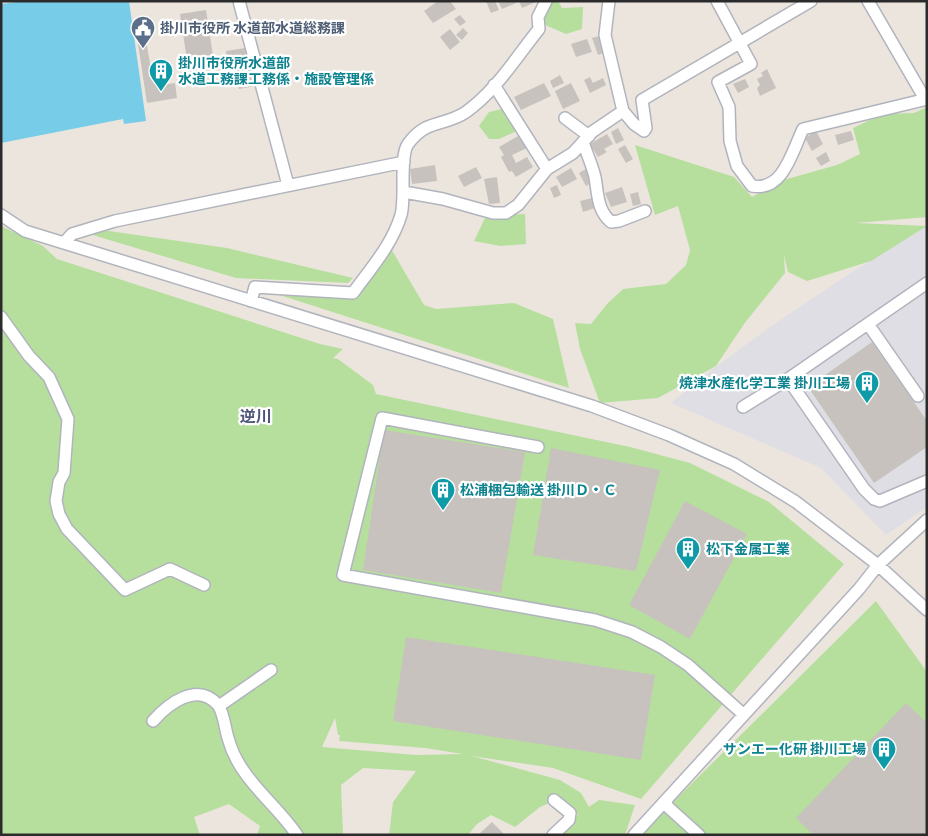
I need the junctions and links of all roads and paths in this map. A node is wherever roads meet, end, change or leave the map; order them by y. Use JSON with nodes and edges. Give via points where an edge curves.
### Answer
{"nodes":[{"id":1,"x":239,"y":1,"type":"edge"},
{"id":2,"x":546,"y":1,"type":"edge"},
{"id":3,"x":609,"y":1,"type":"edge"},
{"id":4,"x":717,"y":1,"type":"edge"},
{"id":5,"x":811,"y":1,"type":"edge"},
{"id":6,"x":868,"y":1,"type":"edge"},
{"id":7,"x":740,"y":42,"type":"junction"},
{"id":8,"x":494,"y":85,"type":"junction"},
{"id":9,"x":926,"y":99,"type":"edge"},
{"id":10,"x":624,"y":111,"type":"junction"},
{"id":11,"x":565,"y":118,"type":"dead end"},
{"id":12,"x":586,"y":139,"type":"junction"},
{"id":13,"x":404,"y":162,"type":"junction"},
{"id":14,"x":547,"y":169,"type":"junction"},
{"id":15,"x":288,"y":185,"type":"junction"},
{"id":16,"x":404,"y":192,"type":"junction"},
{"id":17,"x":645,"y":211,"type":"dead end"},
{"id":18,"x":1,"y":215,"type":"edge"},
{"id":19,"x":64,"y":243,"type":"junction"},
{"id":20,"x":927,"y":283,"type":"edge"},
{"id":21,"x":251,"y":301,"type":"junction"},
{"id":22,"x":1,"y":317,"type":"edge"},
{"id":23,"x":868,"y":324,"type":"junction"},
{"id":24,"x":788,"y":379,"type":"junction"},
{"id":25,"x":918,"y":396,"type":"dead end"},
{"id":26,"x":743,"y":406,"type":"dead end"},
{"id":27,"x":538,"y":447,"type":"dead end"},
{"id":28,"x":927,"y":481,"type":"edge"},
{"id":29,"x":927,"y":520,"type":"edge"},
{"id":30,"x":878,"y":565,"type":"junction"},
{"id":31,"x":204,"y":585,"type":"dead end"},
{"id":32,"x":927,"y":610,"type":"edge"},
{"id":33,"x":271,"y":670,"type":"dead end"},
{"id":34,"x":219,"y":706,"type":"junction"},
{"id":35,"x":743,"y":714,"type":"junction"},
{"id":36,"x":153,"y":721,"type":"dead end"},
{"id":37,"x":554,"y":800,"type":"dead end"},
{"id":38,"x":664,"y":800,"type":"junction"},
{"id":39,"x":297,"y":835,"type":"edge"},
{"id":40,"x":553,"y":835,"type":"edge"},
{"id":41,"x":634,"y":835,"type":"edge"},
{"id":42,"x":699,"y":835,"type":"edge"}],
"edges":[{"from":1,"to":15,"type":"street"},
{"from":2,"to":8,"type":"street","via":[[538,17],[539,28]]},
{"from":3,"to":10,"type":"street","via":[[606,35]]},
{"from":4,"to":7,"type":"street"},
{"from":5,"to":7,"type":"street"},
{"from":6,"to":9,"type":"street"},
{"from":7,"to":9,"type":"street","via":[[751,64],[718,82],[729,107],[730,141],[737,166],[752,186],[763,188],[773,184],[782,174],[803,129]]},
{"from":7,"to":10,"type":"street","via":[[642,100],[644,130],[634,124]]},
{"from":8,"to":13,"type":"street","via":[[467,111],[418,131],[406,146]]},
{"from":8,"to":14,"type":"street"},
{"from":10,"to":12,"type":"street"},
{"from":11,"to":12,"type":"street"},
{"from":12,"to":14,"type":"street","via":[[573,153]]},
{"from":12,"to":17,"type":"street","via":[[603,215],[611,222]]},
{"from":13,"to":15,"type":"street"},
{"from":13,"to":16,"type":"street"},
{"from":14,"to":16,"type":"street","via":[[518,205],[506,213],[493,213]]},
{"from":15,"to":19,"type":"street","via":[[115,221],[72,234]]},
{"from":16,"to":21,"type":"street","via":[[392,240],[352,292],[255,287]]},
{"from":18,"to":19,"type":"street","via":[[25,231]]},
{"from":19,"to":21,"type":"street"},
{"from":20,"to":23,"type":"street"},
{"from":21,"to":30,"type":"street","via":[[592,406],[669,434],[734,464],[796,502]]},
{"from":22,"to":31,"type":"street","via":[[49,377],[68,419],[64,473],[56,500],[67,529],[125,590],[170,569]]},
{"from":23,"to":24,"type":"street"},
{"from":23,"to":25,"type":"street"},
{"from":24,"to":26,"type":"street"},
{"from":24,"to":28,"type":"street","via":[[874,499],[880,501]]},
{"from":27,"to":35,"type":"street","via":[[382,418],[343,575],[595,620],[632,632],[688,665]]},
{"from":29,"to":30,"type":"street"},
{"from":30,"to":32,"type":"street"},
{"from":30,"to":35,"type":"street"},
{"from":33,"to":34,"type":"street"},
{"from":34,"to":36,"type":"street","via":[[201,696],[188,696],[174,701]]},
{"from":34,"to":39,"type":"street","via":[[236,759]]},
{"from":35,"to":38,"type":"street"},
{"from":37,"to":40,"type":"street","via":[[570,814],[569,820]]},
{"from":38,"to":41,"type":"street"},
{"from":38,"to":42,"type":"street"}]}
